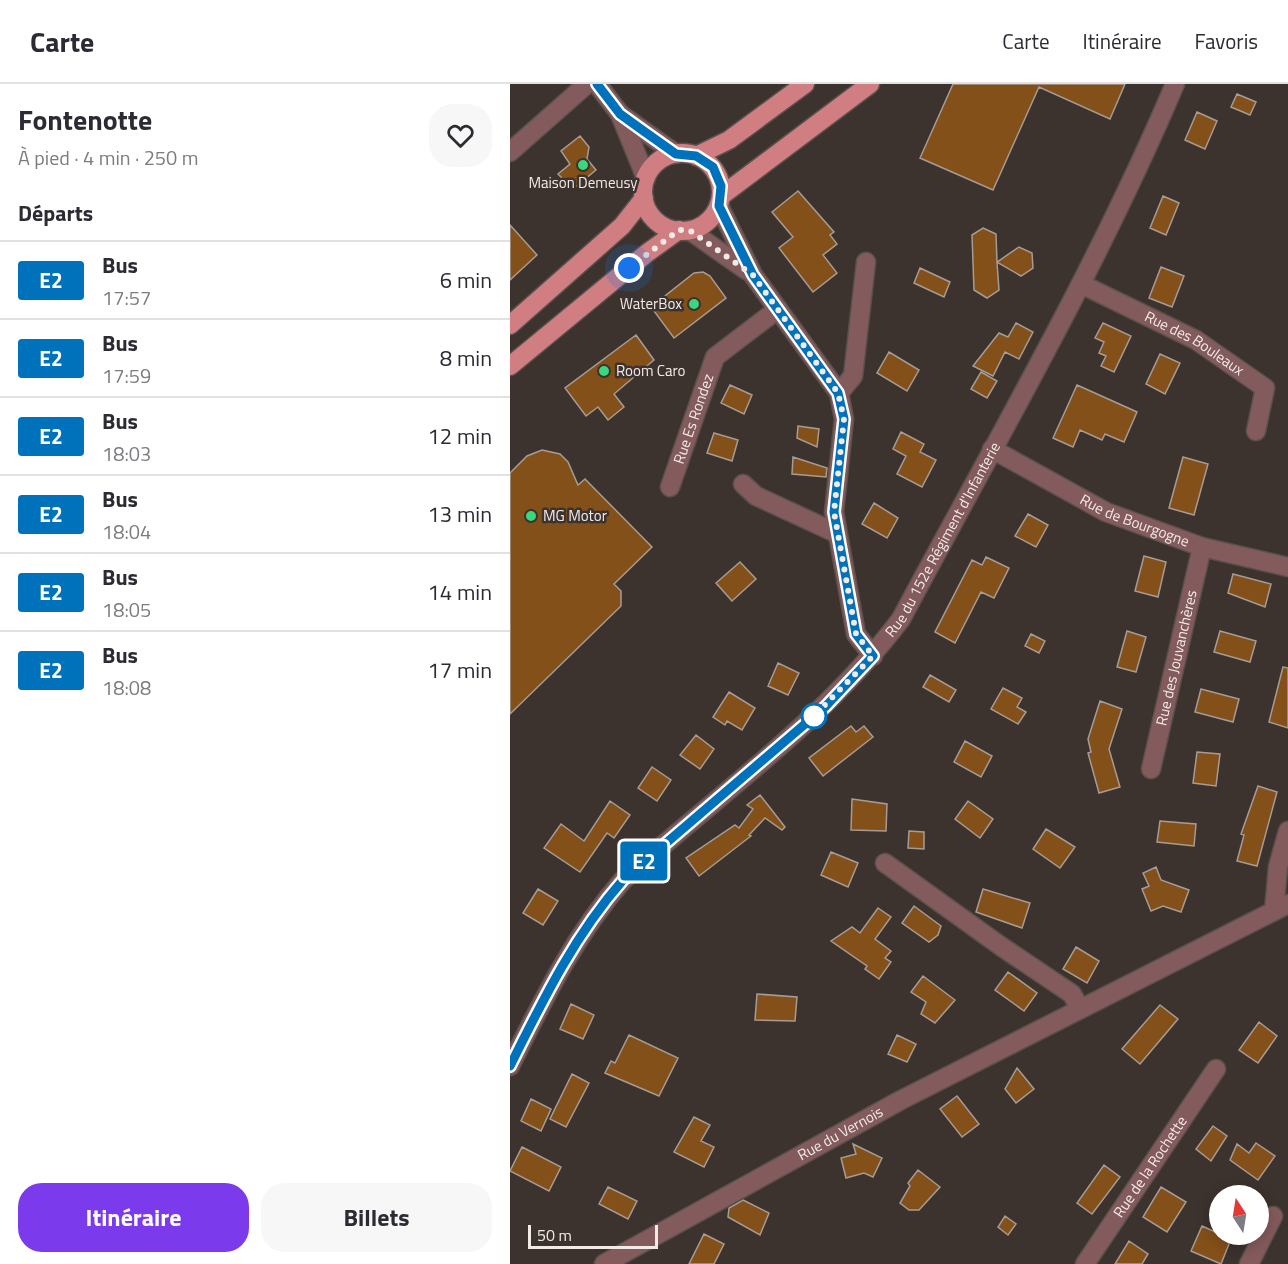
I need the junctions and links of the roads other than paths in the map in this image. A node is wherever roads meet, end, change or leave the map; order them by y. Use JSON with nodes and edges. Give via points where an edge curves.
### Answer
{"nodes":[{"id":1,"x":587,"y":84,"type":"edge"},
{"id":2,"x":597,"y":84,"type":"edge"},
{"id":3,"x":806,"y":84,"type":"edge"},
{"id":4,"x":870,"y":84,"type":"edge"},
{"id":5,"x":1175,"y":84,"type":"edge"},
{"id":6,"x":620,"y":114,"type":"junction"},
{"id":7,"x":510,"y":152,"type":"edge"},
{"id":8,"x":676,"y":154,"type":"junction"},
{"id":9,"x":696,"y":156,"type":"junction"},
{"id":10,"x":646,"y":178,"type":"junction"},
{"id":11,"x":644,"y":198,"type":"junction"},
{"id":12,"x":720,"y":201,"type":"junction"},
{"id":13,"x":684,"y":230,"type":"junction"},
{"id":14,"x":866,"y":262,"type":"dead end"},
{"id":15,"x":753,"y":275,"type":"junction"},
{"id":16,"x":1081,"y":284,"type":"junction"},
{"id":17,"x":778,"y":309,"type":"junction"},
{"id":18,"x":510,"y":325,"type":"edge"},
{"id":19,"x":510,"y":366,"type":"edge"},
{"id":20,"x":838,"y":393,"type":"junction"},
{"id":21,"x":1256,"y":431,"type":"dead end"},
{"id":22,"x":992,"y":449,"type":"junction"},
{"id":23,"x":743,"y":484,"type":"dead end"},
{"id":24,"x":670,"y":487,"type":"dead end"},
{"id":25,"x":836,"y":533,"type":"junction"},
{"id":26,"x":1202,"y":547,"type":"junction"},
{"id":27,"x":1288,"y":567,"type":"edge"},
{"id":28,"x":873,"y":656,"type":"junction"},
{"id":29,"x":1151,"y":769,"type":"dead end"},
{"id":30,"x":1288,"y":831,"type":"edge"},
{"id":31,"x":885,"y":863,"type":"dead end"},
{"id":32,"x":1281,"y":907,"type":"edge"},
{"id":33,"x":1080,"y":1009,"type":"junction"},
{"id":34,"x":510,"y":1066,"type":"edge"},
{"id":35,"x":1216,"y":1069,"type":"dead end"},
{"id":36,"x":1274,"y":1216,"type":"dead end"},
{"id":37,"x":604,"y":1264,"type":"edge"},
{"id":38,"x":1085,"y":1264,"type":"edge"},
{"id":39,"x":1249,"y":1264,"type":"edge"}],
"edges":[{"from":1,"to":7,"type":"street"},
{"from":2,"to":6,"type":"street"},
{"from":3,"to":9,"type":"main road","via":[[729,140]]},
{"from":4,"to":12,"type":"main road"},
{"from":5,"to":16,"type":"street","name":"Rue du 152e Régiment d'Infanterie"},
{"from":6,"to":8,"type":"street"},
{"from":6,"to":10,"type":"street"},
{"from":8,"to":9,"type":"main road"},
{"from":8,"to":10,"type":"main road","via":[[658,162]]},
{"from":9,"to":12,"type":"main road","via":[[713,167],[721,186]]},
{"from":10,"to":11,"type":"main road"},
{"from":11,"to":13,"type":"main road","via":[[652,216],[669,228]]},
{"from":11,"to":18,"type":"main road","via":[[622,226]]},
{"from":12,"to":13,"type":"main road","via":[[707,222]]},
{"from":12,"to":15,"type":"street"},
{"from":13,"to":15,"type":"street"},
{"from":13,"to":19,"type":"main road","via":[[647,253]]},
{"from":14,"to":20,"type":"street","via":[[853,376]]},
{"from":15,"to":17,"type":"street"},
{"from":16,"to":21,"type":"street","name":"Rue des Bouleaux","via":[[1196,340],[1265,388]]},
{"from":16,"to":22,"type":"street","name":"Rue du 152e Régiment d'Infanterie"},
{"from":17,"to":20,"type":"street"},
{"from":17,"to":24,"type":"street","name":"Rue Es Rondez","via":[[715,357]]},
{"from":20,"to":25,"type":"street","via":[[844,419],[834,512]]},
{"from":22,"to":26,"type":"street","name":"Rue de Bourgogne","via":[[1106,512]]},
{"from":22,"to":28,"type":"street","name":"Rue du 152e Régiment d'Infanterie","via":[[901,619]]},
{"from":23,"to":25,"type":"street","via":[[756,496]]},
{"from":25,"to":28,"type":"street","via":[[856,634]]},
{"from":26,"to":27,"type":"street","name":"Rue de Bourgogne"},
{"from":26,"to":29,"type":"street","name":"Rue des Jouvanchères"},
{"from":28,"to":34,"type":"street","name":"Rue du 152e Régiment d'Infanterie","via":[[826,706],[623,880],[598,909],[556,972]]},
{"from":30,"to":32,"type":"street","via":[[1278,867]]},
{"from":31,"to":33,"type":"street","via":[[1072,994]]},
{"from":32,"to":33,"type":"street","name":"Rue du Vernois"},
{"from":33,"to":37,"type":"street","name":"Rue du Vernois","via":[[901,1100]]},
{"from":35,"to":38,"type":"street","name":"Rue de la Rochette"},
{"from":36,"to":39,"type":"street"}]}
